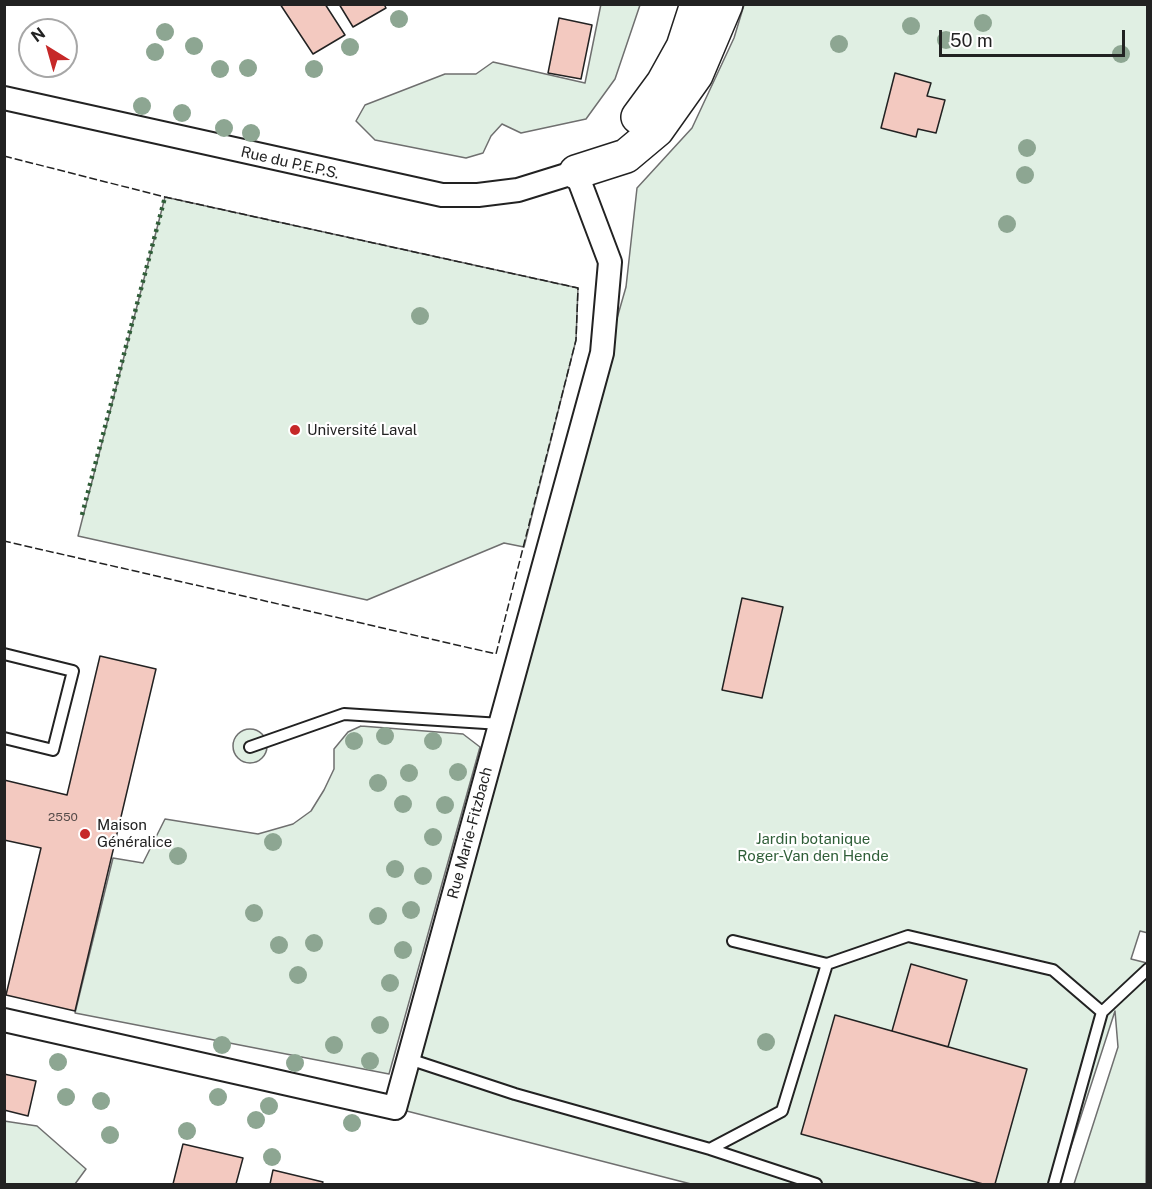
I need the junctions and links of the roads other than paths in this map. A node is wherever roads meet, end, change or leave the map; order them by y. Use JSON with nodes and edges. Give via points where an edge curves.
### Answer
{"nodes":[{"id":1,"x":697,"y":4,"type":"edge"},
{"id":2,"x":726,"y":4,"type":"edge"},
{"id":3,"x":4,"y":98,"type":"edge"},
{"id":4,"x":576,"y":172,"type":"junction"},
{"id":5,"x":4,"y":654,"type":"edge"},
{"id":6,"x":501,"y":724,"type":"junction"},
{"id":7,"x":4,"y":738,"type":"edge"},
{"id":8,"x":250,"y":747,"type":"dead end"},
{"id":9,"x":733,"y":941,"type":"dead end"},
{"id":10,"x":827,"y":964,"type":"junction"},
{"id":11,"x":1148,"y":969,"type":"edge"},
{"id":12,"x":1102,"y":1012,"type":"junction"},
{"id":13,"x":4,"y":1020,"type":"edge"},
{"id":14,"x":408,"y":1059,"type":"junction"},
{"id":15,"x":710,"y":1149,"type":"junction"},
{"id":16,"x":816,"y":1185,"type":"edge"},
{"id":17,"x":1054,"y":1185,"type":"edge"}],
"edges":[{"from":1,"to":4,"type":"highway","via":[[683,47],[643,113]]},
{"from":2,"to":4,"type":"highway","via":[[696,75],[657,130],[626,156]]},
{"from":3,"to":4,"type":"street","name":"Rue du P.E.P.S.","via":[[442,195],[518,190]]},
{"from":4,"to":6,"type":"street","name":"Rue Marie-Fitzbach","via":[[610,262],[602,353]]},
{"from":5,"to":7,"type":"lane","via":[[73,671],[53,750]]},
{"from":6,"to":8,"type":"lane","via":[[344,714]]},
{"from":6,"to":14,"type":"street","name":"Rue Marie-Fitzbach"},
{"from":9,"to":10,"type":"lane"},
{"from":10,"to":12,"type":"lane","via":[[908,936],[1053,970]]},
{"from":10,"to":15,"type":"lane","via":[[782,1111]]},
{"from":11,"to":12,"type":"lane"},
{"from":12,"to":17,"type":"lane"},
{"from":13,"to":14,"type":"street","name":"Rue Marie-Fitzbach","via":[[395,1108]]},
{"from":14,"to":15,"type":"lane"},
{"from":15,"to":16,"type":"lane"}]}
